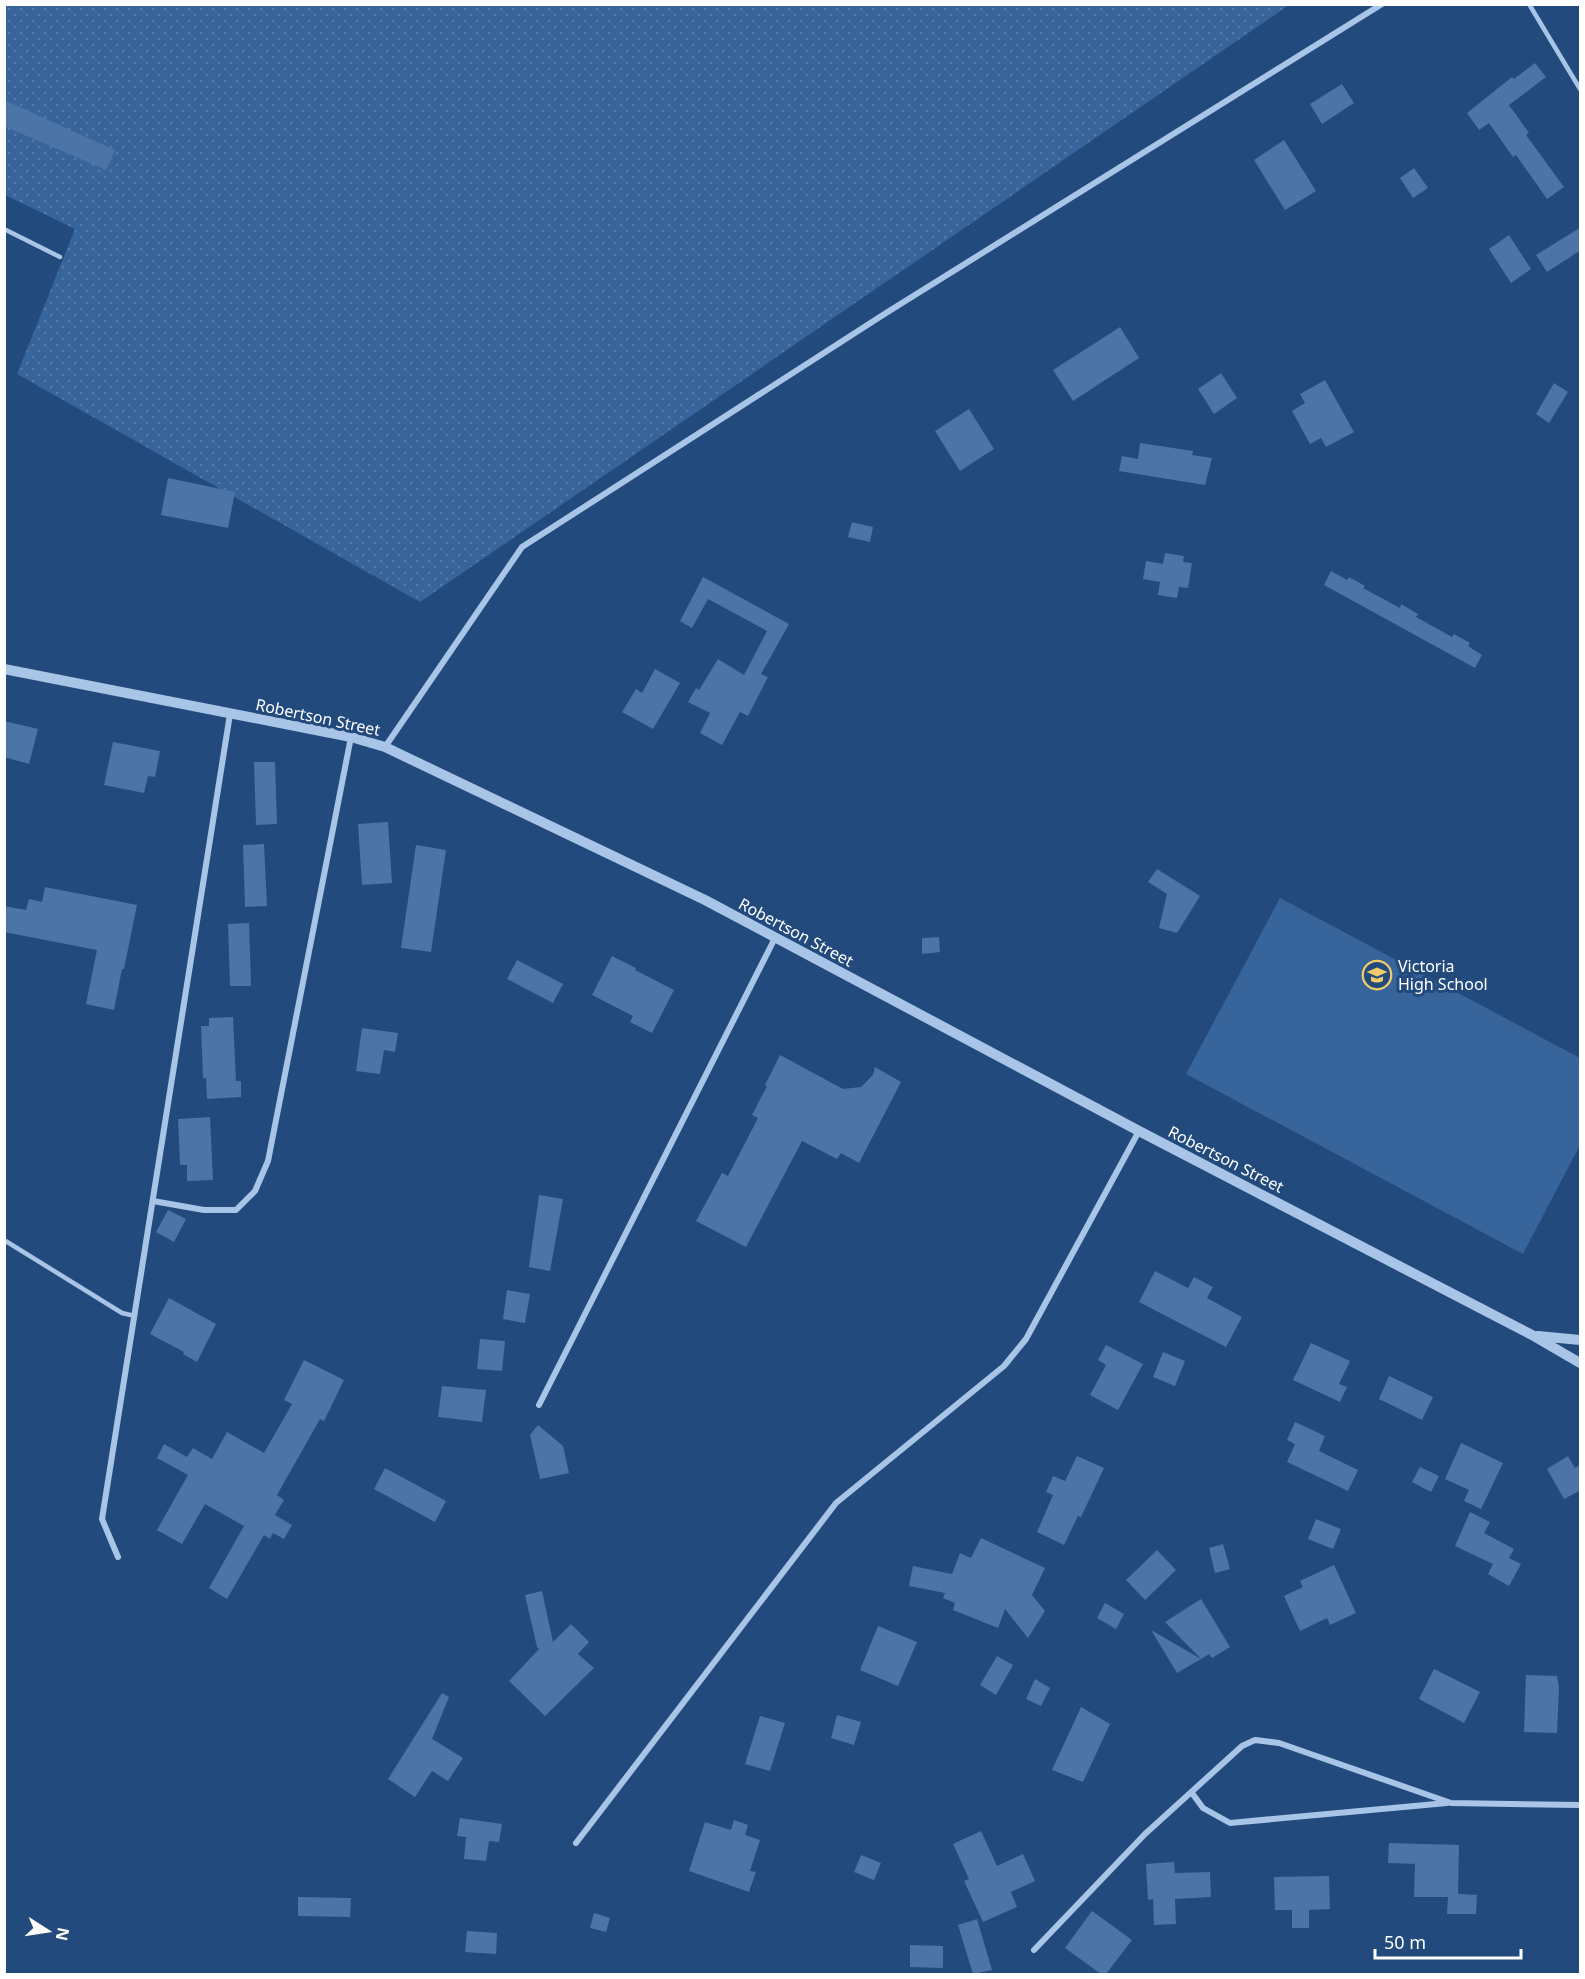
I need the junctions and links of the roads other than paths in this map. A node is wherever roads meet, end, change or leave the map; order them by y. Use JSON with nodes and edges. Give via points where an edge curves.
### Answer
{"nodes":[{"id":1,"x":1382,"y":4,"type":"edge"},
{"id":2,"x":1529,"y":4,"type":"edge"},
{"id":3,"x":1581,"y":89,"type":"edge"},
{"id":4,"x":4,"y":229,"type":"edge"},
{"id":5,"x":60,"y":257,"type":"dead end"},
{"id":6,"x":4,"y":669,"type":"edge"},
{"id":7,"x":231,"y":714,"type":"junction"},
{"id":8,"x":351,"y":737,"type":"junction"},
{"id":9,"x":385,"y":747,"type":"junction"},
{"id":10,"x":775,"y":938,"type":"junction"},
{"id":11,"x":1139,"y":1131,"type":"junction"},
{"id":12,"x":153,"y":1202,"type":"junction"},
{"id":13,"x":4,"y":1240,"type":"edge"},
{"id":14,"x":135,"y":1316,"type":"junction"},
{"id":15,"x":1532,"y":1335,"type":"junction"},
{"id":16,"x":1581,"y":1340,"type":"edge"},
{"id":17,"x":1581,"y":1363,"type":"edge"},
{"id":18,"x":539,"y":1405,"type":"dead end"},
{"id":19,"x":118,"y":1557,"type":"dead end"},
{"id":20,"x":1192,"y":1793,"type":"junction"},
{"id":21,"x":1450,"y":1803,"type":"junction"},
{"id":22,"x":1581,"y":1805,"type":"edge"},
{"id":23,"x":576,"y":1843,"type":"dead end"},
{"id":24,"x":1034,"y":1950,"type":"dead end"}],
"edges":[{"from":1,"to":9,"type":"street","via":[[886,313],[522,547]]},
{"from":2,"to":3,"type":"lane"},
{"from":4,"to":5,"type":"lane"},
{"from":6,"to":7,"type":"street","name":"Robertson Street"},
{"from":7,"to":8,"type":"street","name":"Robertson Street"},
{"from":7,"to":12,"type":"street"},
{"from":8,"to":9,"type":"street","name":"Robertson Street"},
{"from":8,"to":12,"type":"street","via":[[268,1161],[255,1191],[236,1210],[204,1210]]},
{"from":9,"to":10,"type":"street","name":"Robertson Street","via":[[705,900]]},
{"from":10,"to":11,"type":"street","name":"Robertson Street"},
{"from":10,"to":18,"type":"street"},
{"from":11,"to":15,"type":"street","name":"Robertson Street"},
{"from":11,"to":23,"type":"street","via":[[1026,1339],[1004,1366],[836,1503]]},
{"from":12,"to":14,"type":"street"},
{"from":13,"to":14,"type":"lane","via":[[122,1313]]},
{"from":14,"to":19,"type":"street","via":[[102,1520]]},
{"from":15,"to":16,"type":"street","name":"Robertson Street"},
{"from":15,"to":17,"type":"street","name":"Robertson Street"},
{"from":20,"to":21,"type":"street","via":[[1203,1809],[1230,1823]]},
{"from":20,"to":21,"type":"street","via":[[1242,1746],[1261,1740]]},
{"from":20,"to":24,"type":"street","via":[[1145,1834]]},
{"from":21,"to":22,"type":"street"}]}
